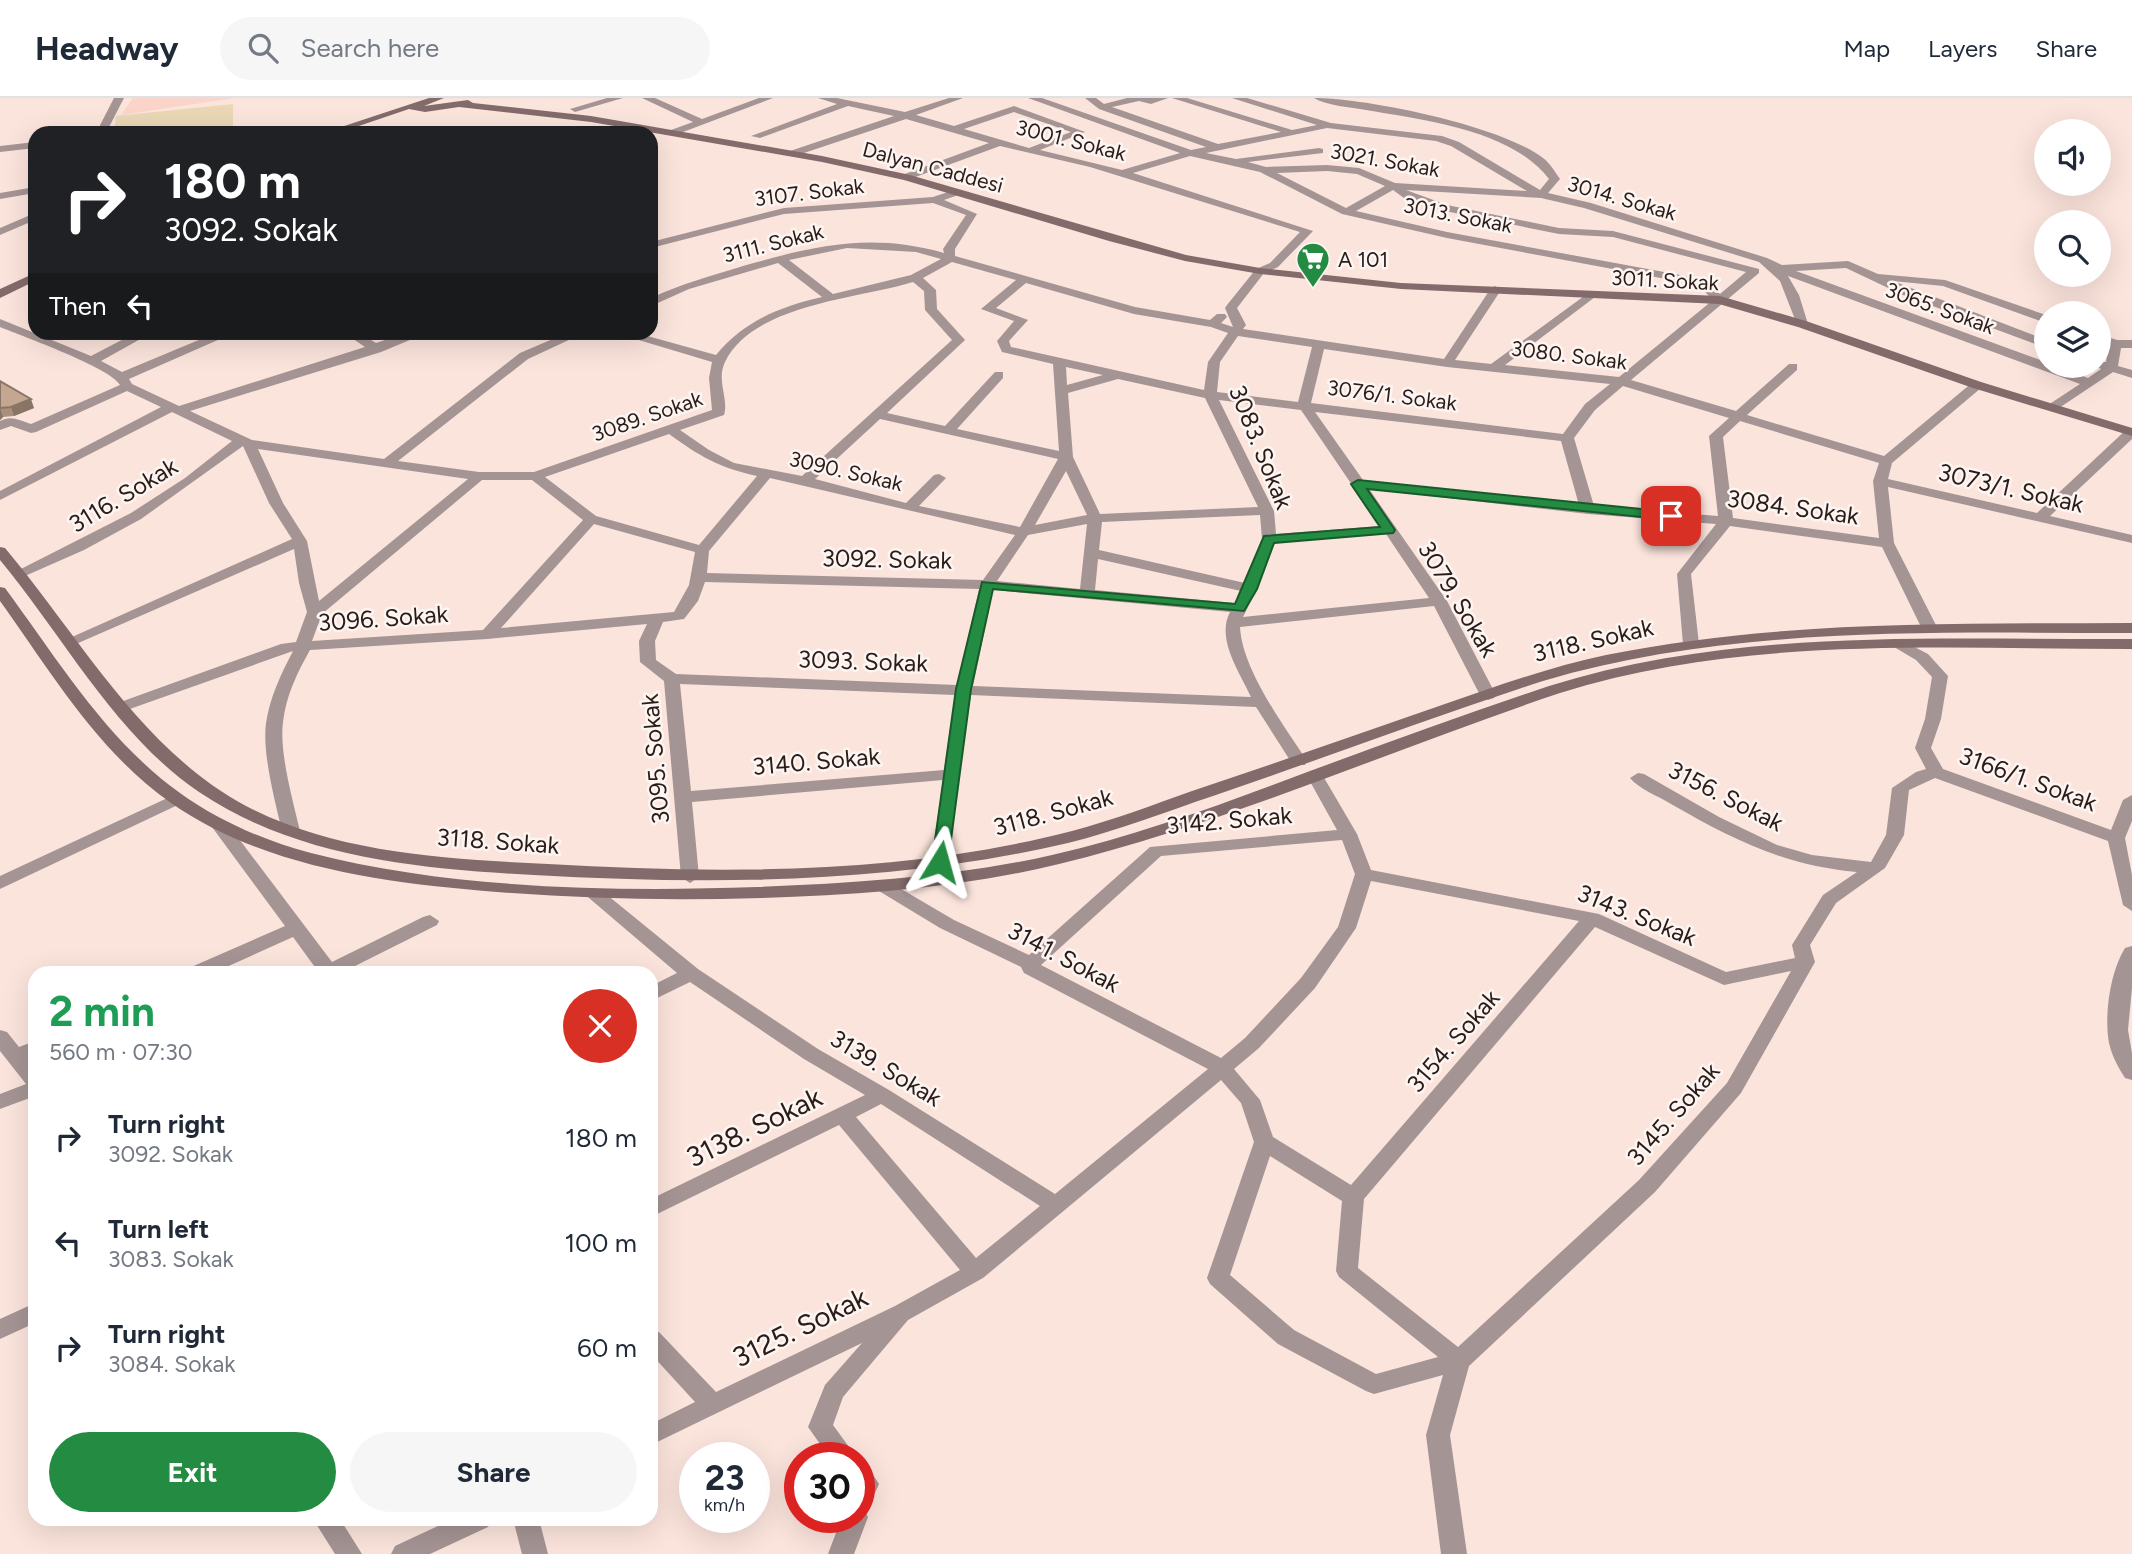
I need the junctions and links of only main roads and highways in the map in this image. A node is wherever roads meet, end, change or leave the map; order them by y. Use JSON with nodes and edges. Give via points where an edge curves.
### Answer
{"nodes":[{"id":1,"x":477,"y":98,"type":"edge"},
{"id":2,"x":494,"y":98,"type":"edge"},
{"id":3,"x":432,"y":99,"type":"edge"},
{"id":4,"x":456,"y":104,"type":"junction"},
{"id":5,"x":418,"y":107,"type":"junction"},
{"id":6,"x":591,"y":119,"type":"junction"},
{"id":7,"x":352,"y":126,"type":"edge"},
{"id":8,"x":366,"y":126,"type":"edge"},
{"id":9,"x":624,"y":126,"type":"edge"},
{"id":10,"x":658,"y":133,"type":"edge"},
{"id":11,"x":1260,"y":271,"type":"joint"},
{"id":12,"x":28,"y":279,"type":"edge"},
{"id":13,"x":3,"y":291,"type":"edge"},
{"id":14,"x":28,"y":291,"type":"edge"},
{"id":15,"x":0,"y":305,"type":"edge"},
{"id":16,"x":2132,"y":432,"type":"edge"},
{"id":17,"x":0,"y":551,"type":"edge"},
{"id":18,"x":1,"y":594,"type":"edge"},
{"id":19,"x":2132,"y":628,"type":"edge"},
{"id":20,"x":2132,"y":643,"type":"edge"}],
"edges":[{"from":1,"to":4,"type":"main road"},
{"from":2,"to":6,"type":"main road"},
{"from":3,"to":5,"type":"main road"},
{"from":4,"to":5,"type":"main road"},
{"from":4,"to":6,"type":"main road"},
{"from":5,"to":7,"type":"main road"},
{"from":5,"to":8,"type":"main road"},
{"from":6,"to":9,"type":"main road","name":"Dalyan Caddesi"},
{"from":10,"to":11,"type":"main road","name":"Dalyan Caddesi","via":[[794,153],[906,177],[1185,258]]},
{"from":11,"to":16,"type":"main road","name":"3011. Sokak","via":[[1401,286],[1720,300]]},
{"from":12,"to":13,"type":"main road"},
{"from":14,"to":15,"type":"main road"},
{"from":17,"to":19,"type":"main road","name":"3118. Sokak","via":[[121,707],[169,760],[240,810],[291,831],[373,853],[455,865],[690,877],[804,874],[940,862],[1076,836],[1528,680],[1691,643],[1930,629]]},
{"from":18,"to":20,"type":"main road","name":"3118. Sokak","via":[[141,772],[221,827],[284,850],[368,872],[595,894],[717,895],[886,887],[1006,870],[1087,852],[1588,680],[1687,659],[1788,648],[1899,644]]}]}
